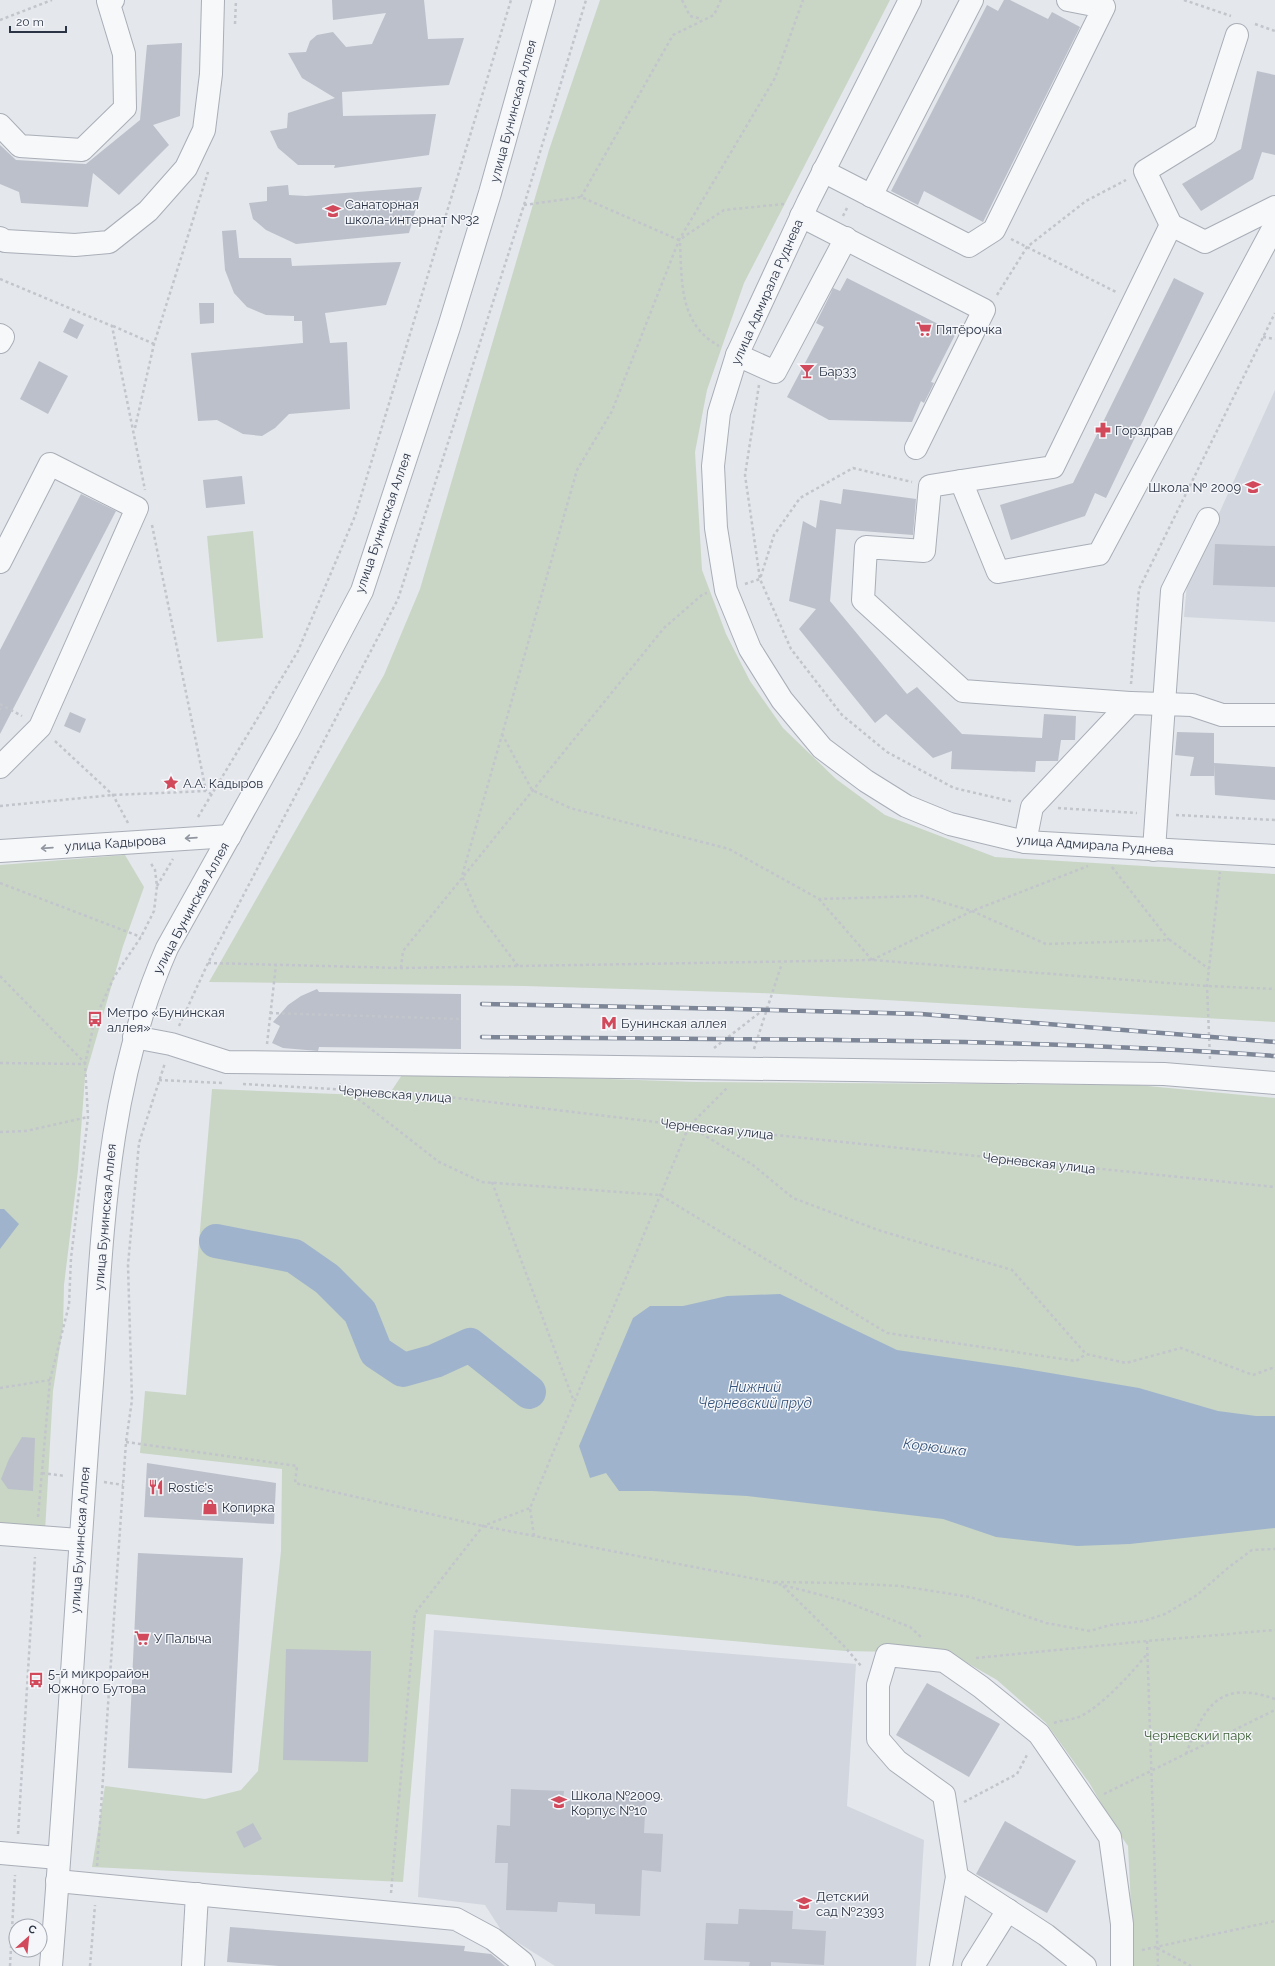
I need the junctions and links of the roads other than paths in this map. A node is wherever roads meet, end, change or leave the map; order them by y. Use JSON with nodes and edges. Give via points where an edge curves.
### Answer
{"nodes":[{"id":1,"x":113,"y":0,"type":"edge"},
{"id":2,"x":213,"y":0,"type":"edge"},
{"id":3,"x":544,"y":0,"type":"edge"},
{"id":4,"x":910,"y":0,"type":"edge"},
{"id":5,"x":972,"y":0,"type":"edge"},
{"id":6,"x":1068,"y":0,"type":"edge"},
{"id":7,"x":1237,"y":35,"type":"dead end"},
{"id":8,"x":0,"y":125,"type":"edge"},
{"id":9,"x":823,"y":171,"type":"junction"},
{"id":10,"x":864,"y":192,"type":"junction"},
{"id":11,"x":1275,"y":207,"type":"edge"},
{"id":12,"x":804,"y":209,"type":"junction"},
{"id":13,"x":1171,"y":225,"type":"junction"},
{"id":14,"x":1275,"y":225,"type":"edge"},
{"id":15,"x":841,"y":235,"type":"junction"},
{"id":16,"x":0,"y":238,"type":"edge"},
{"id":17,"x":0,"y":335,"type":"edge"},
{"id":18,"x":0,"y":342,"type":"edge"},
{"id":19,"x":737,"y":355,"type":"junction"},
{"id":20,"x":916,"y":448,"type":"dead end"},
{"id":21,"x":961,"y":481,"type":"junction"},
{"id":22,"x":1208,"y":519,"type":"dead end"},
{"id":23,"x":0,"y":562,"type":"edge"},
{"id":24,"x":1130,"y":703,"type":"junction"},
{"id":25,"x":1164,"y":704,"type":"junction"},
{"id":26,"x":1275,"y":715,"type":"edge"},
{"id":27,"x":0,"y":767,"type":"edge"},
{"id":28,"x":230,"y":836,"type":"junction"},
{"id":29,"x":1024,"y":842,"type":"junction"},
{"id":30,"x":1144,"y":849,"type":"junction"},
{"id":31,"x":0,"y":851,"type":"edge"},
{"id":32,"x":1275,"y":856,"type":"edge"},
{"id":33,"x":134,"y":1037,"type":"junction"},
{"id":34,"x":1275,"y":1083,"type":"edge"},
{"id":35,"x":0,"y":1534,"type":"edge"},
{"id":36,"x":79,"y":1540,"type":"junction"},
{"id":37,"x":8,"y":1854,"type":"edge"},
{"id":38,"x":58,"y":1858,"type":"junction"},
{"id":39,"x":957,"y":1877,"type":"junction"},
{"id":40,"x":57,"y":1881,"type":"junction"},
{"id":41,"x":197,"y":1894,"type":"junction"},
{"id":42,"x":1008,"y":1910,"type":"junction"},
{"id":43,"x":51,"y":1966,"type":"edge"},
{"id":44,"x":193,"y":1966,"type":"edge"},
{"id":45,"x":524,"y":1966,"type":"edge"},
{"id":46,"x":941,"y":1966,"type":"edge"},
{"id":47,"x":973,"y":1966,"type":"edge"},
{"id":48,"x":1085,"y":1966,"type":"edge"},
{"id":49,"x":1122,"y":1966,"type":"edge"}],
"edges":[{"from":1,"to":8,"type":"street","via":[[108,1],[124,54],[125,108],[82,150],[20,146]]},
{"from":2,"to":16,"type":"street","via":[[211,74],[204,130],[186,168],[148,212],[108,242],[75,245],[5,241]]},
{"from":3,"to":28,"type":"street","name":"улица Бунинская Аллея","via":[[490,194],[362,591]]},
{"from":4,"to":9,"type":"street","name":"улица Адмирала Руднева"},
{"from":5,"to":10,"type":"street"},
{"from":6,"to":10,"type":"street","via":[[1104,7],[994,230],[969,246]]},
{"from":7,"to":13,"type":"street","via":[[1205,134],[1145,171]]},
{"from":9,"to":10,"type":"street"},
{"from":9,"to":12,"type":"street","name":"улица Адмирала Руднева"},
{"from":11,"to":13,"type":"street","via":[[1205,242]]},
{"from":12,"to":15,"type":"street"},
{"from":12,"to":19,"type":"street","name":"улица Адмирала Руднева"},
{"from":13,"to":21,"type":"street","via":[[1053,467]]},
{"from":14,"to":21,"type":"street","via":[[1098,554],[998,572]]},
{"from":15,"to":19,"type":"street","via":[[775,372]]},
{"from":15,"to":20,"type":"street","via":[[984,310]]},
{"from":17,"to":18,"type":"street","via":[[3,337]]},
{"from":19,"to":29,"type":"street","name":"улица Адмирала Руднева","via":[[719,413],[713,466],[716,528],[726,590],[750,649],[782,700],[822,748],[866,781],[906,806],[950,824]]},
{"from":21,"to":24,"type":"street","via":[[930,486],[924,551],[866,547],[863,600],[963,691]]},
{"from":22,"to":25,"type":"street","via":[[1172,591]]},
{"from":23,"to":27,"type":"street","via":[[50,464],[137,508],[40,727]]},
{"from":24,"to":25,"type":"street"},
{"from":24,"to":29,"type":"street","via":[[1032,807]]},
{"from":25,"to":26,"type":"street","via":[[1192,705],[1222,715]]},
{"from":25,"to":30,"type":"street","via":[[1146,813]]},
{"from":28,"to":31,"type":"street","name":"улица Кадырова","one_way":true},
{"from":28,"to":33,"type":"street","name":"улица Бунинская Аллея","via":[[167,948],[153,980]]},
{"from":29,"to":30,"type":"street","name":"улица Адмирала Руднева"},
{"from":30,"to":32,"type":"street","name":"улица Адмирала Руднева"},
{"from":33,"to":34,"type":"street","via":[[171,1044],[227,1062],[1164,1074]]},
{"from":33,"to":36,"type":"street","name":"улица Бунинская Аллея","via":[[112,1140]]},
{"from":35,"to":36,"type":"street"},
{"from":36,"to":38,"type":"street","name":"улица Бунинская Аллея"},
{"from":37,"to":38,"type":"street"},
{"from":38,"to":40,"type":"street","name":"улица Бунинская Аллея"},
{"from":39,"to":42,"type":"street"},
{"from":39,"to":46,"type":"street"},
{"from":39,"to":49,"type":"street","via":[[944,1795],[897,1761],[878,1739],[878,1685],[887,1655],[944,1661],[1039,1734],[1110,1837],[1122,1924]]},
{"from":40,"to":41,"type":"street"},
{"from":40,"to":43,"type":"street","name":"улица Бунинская Аллея"},
{"from":41,"to":44,"type":"street"},
{"from":41,"to":45,"type":"street","via":[[456,1919],[493,1940]]},
{"from":42,"to":47,"type":"street"},
{"from":42,"to":48,"type":"street","via":[[1046,1935]]}]}
